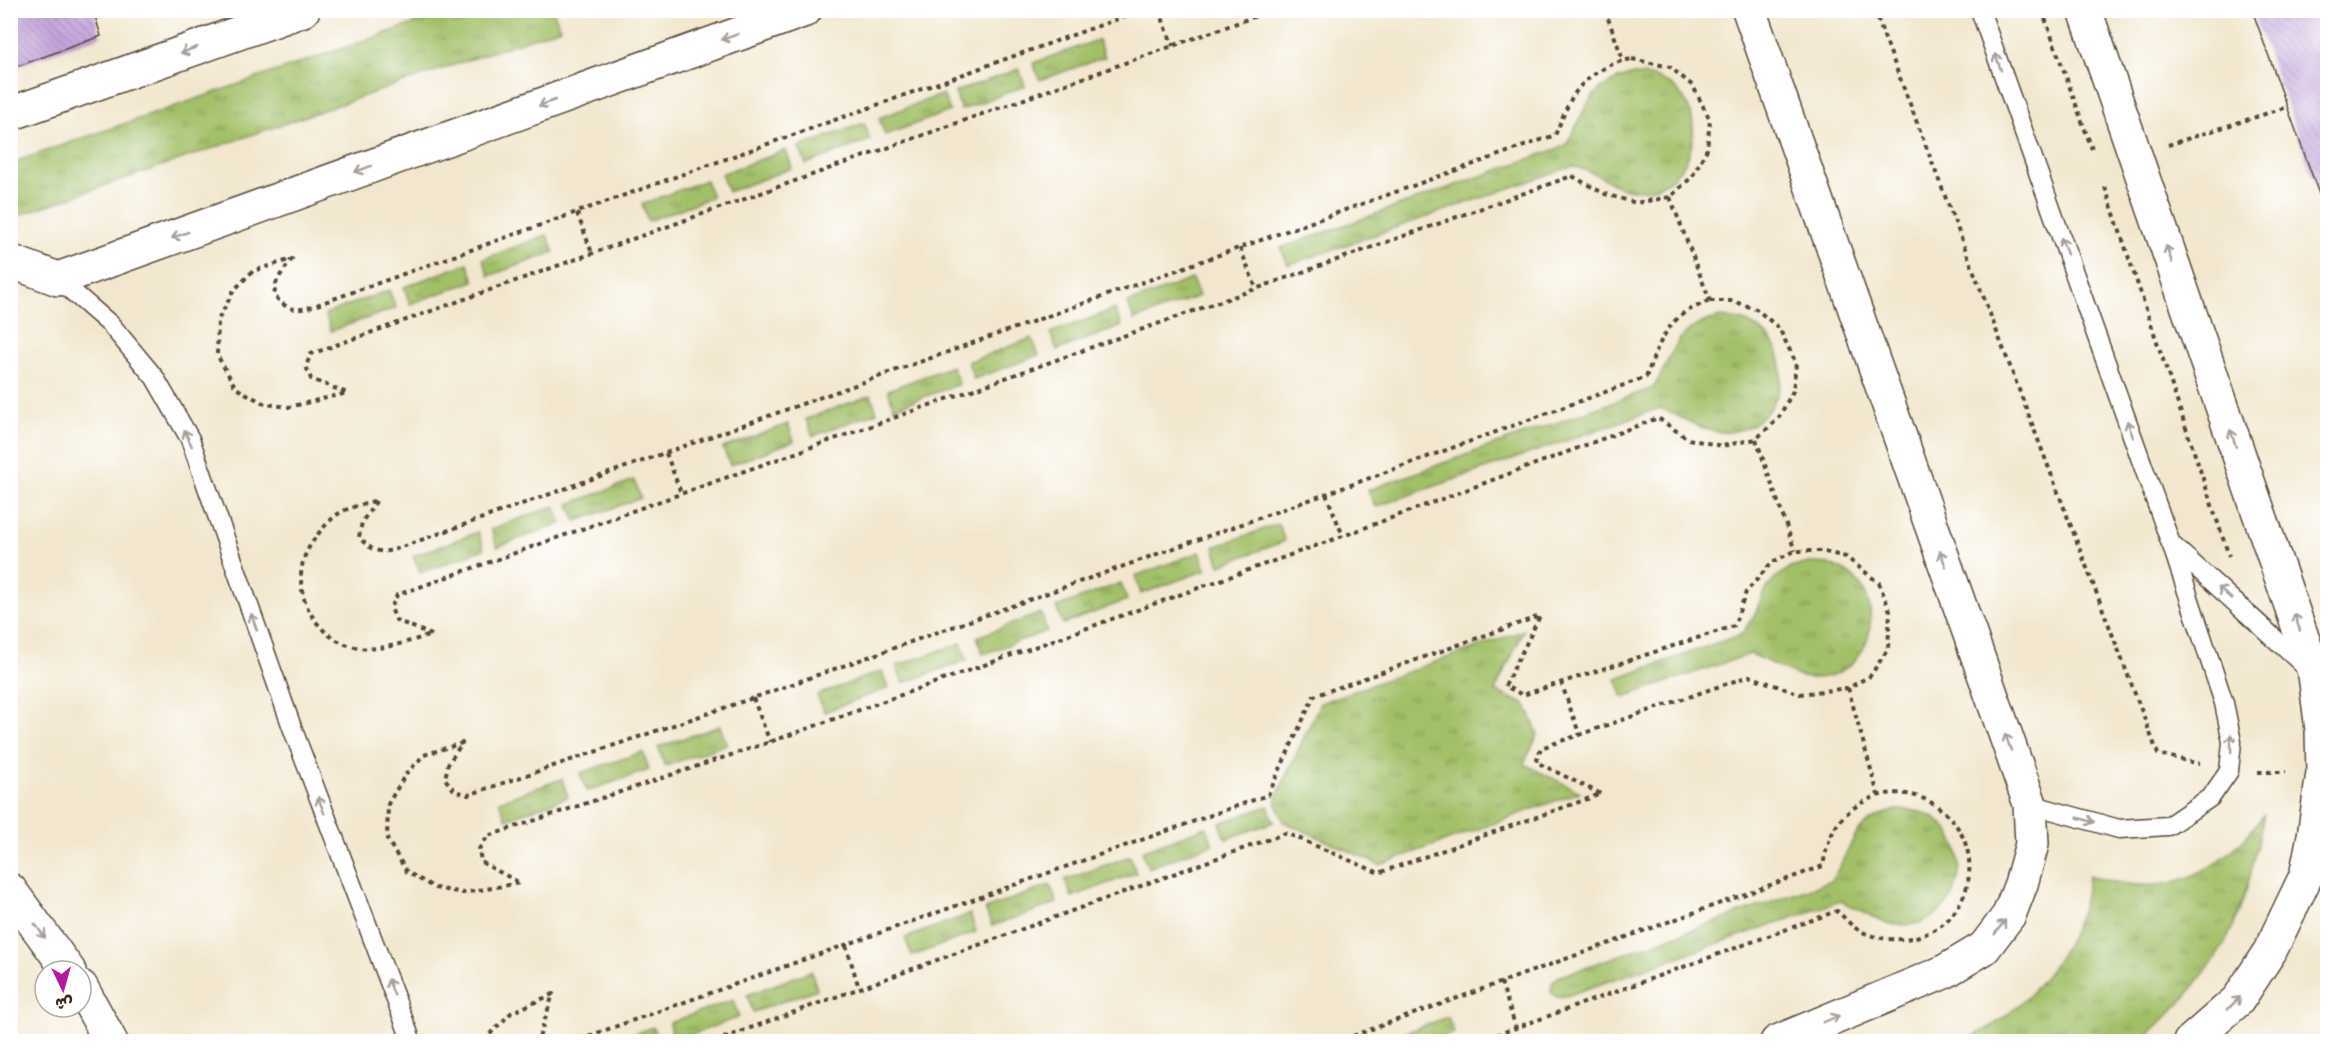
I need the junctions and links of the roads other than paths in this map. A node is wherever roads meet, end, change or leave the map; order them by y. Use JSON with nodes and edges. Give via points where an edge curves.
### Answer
{"nodes":[{"id":1,"x":248,"y":10,"type":"edge"},
{"id":2,"x":303,"y":10,"type":"edge"},
{"id":3,"x":805,"y":10,"type":"edge"},
{"id":4,"x":1749,"y":10,"type":"edge"},
{"id":5,"x":1980,"y":10,"type":"edge"},
{"id":6,"x":2085,"y":10,"type":"edge"},
{"id":7,"x":227,"y":36,"type":"junction"},
{"id":8,"x":10,"y":114,"type":"edge"},
{"id":9,"x":10,"y":261,"type":"edge"},
{"id":10,"x":58,"y":279,"type":"junction"},
{"id":11,"x":2171,"y":543,"type":"junction"},
{"id":12,"x":2315,"y":675,"type":"junction"},
{"id":13,"x":2030,"y":804,"type":"junction"},
{"id":14,"x":2321,"y":837,"type":"edge"},
{"id":15,"x":10,"y":891,"type":"edge"},
{"id":16,"x":60,"y":959,"type":"edge"},
{"id":17,"x":93,"y":1009,"type":"edge"},
{"id":18,"x":111,"y":1041,"type":"edge"},
{"id":19,"x":412,"y":1041,"type":"edge"},
{"id":20,"x":1778,"y":1041,"type":"edge"},
{"id":21,"x":2190,"y":1041,"type":"edge"}],
"edges":[{"from":1,"to":7,"type":"lane"},
{"from":2,"to":7,"type":"street"},
{"from":3,"to":10,"type":"street","one_way":true},
{"from":13,"to":4,"type":"street","one_way":true},
{"from":11,"to":5,"type":"lane","one_way":true},
{"from":12,"to":6,"type":"street","one_way":true},
{"from":7,"to":8,"type":"street","one_way":true},
{"from":9,"to":10,"type":"street"},
{"from":19,"to":10,"type":"lane","one_way":true,"via":[[293,730],[190,439],[155,378],[111,324]]},
{"from":12,"to":11,"type":"lane","one_way":true},
{"from":13,"to":11,"type":"lane","one_way":true,"via":[[2119,830],[2168,826],[2211,797],[2229,771],[2232,742],[2224,703]]},
{"from":12,"to":14,"type":"street","via":[[2322,730]]},
{"from":20,"to":13,"type":"street","one_way":true,"via":[[1944,972],[1984,948],[2009,915],[2021,884],[2032,844]]},
{"from":21,"to":14,"type":"street","one_way":true,"via":[[2238,999],[2270,951]]},
{"from":15,"to":16,"type":"street","one_way":true},
{"from":17,"to":18,"type":"street"}]}
